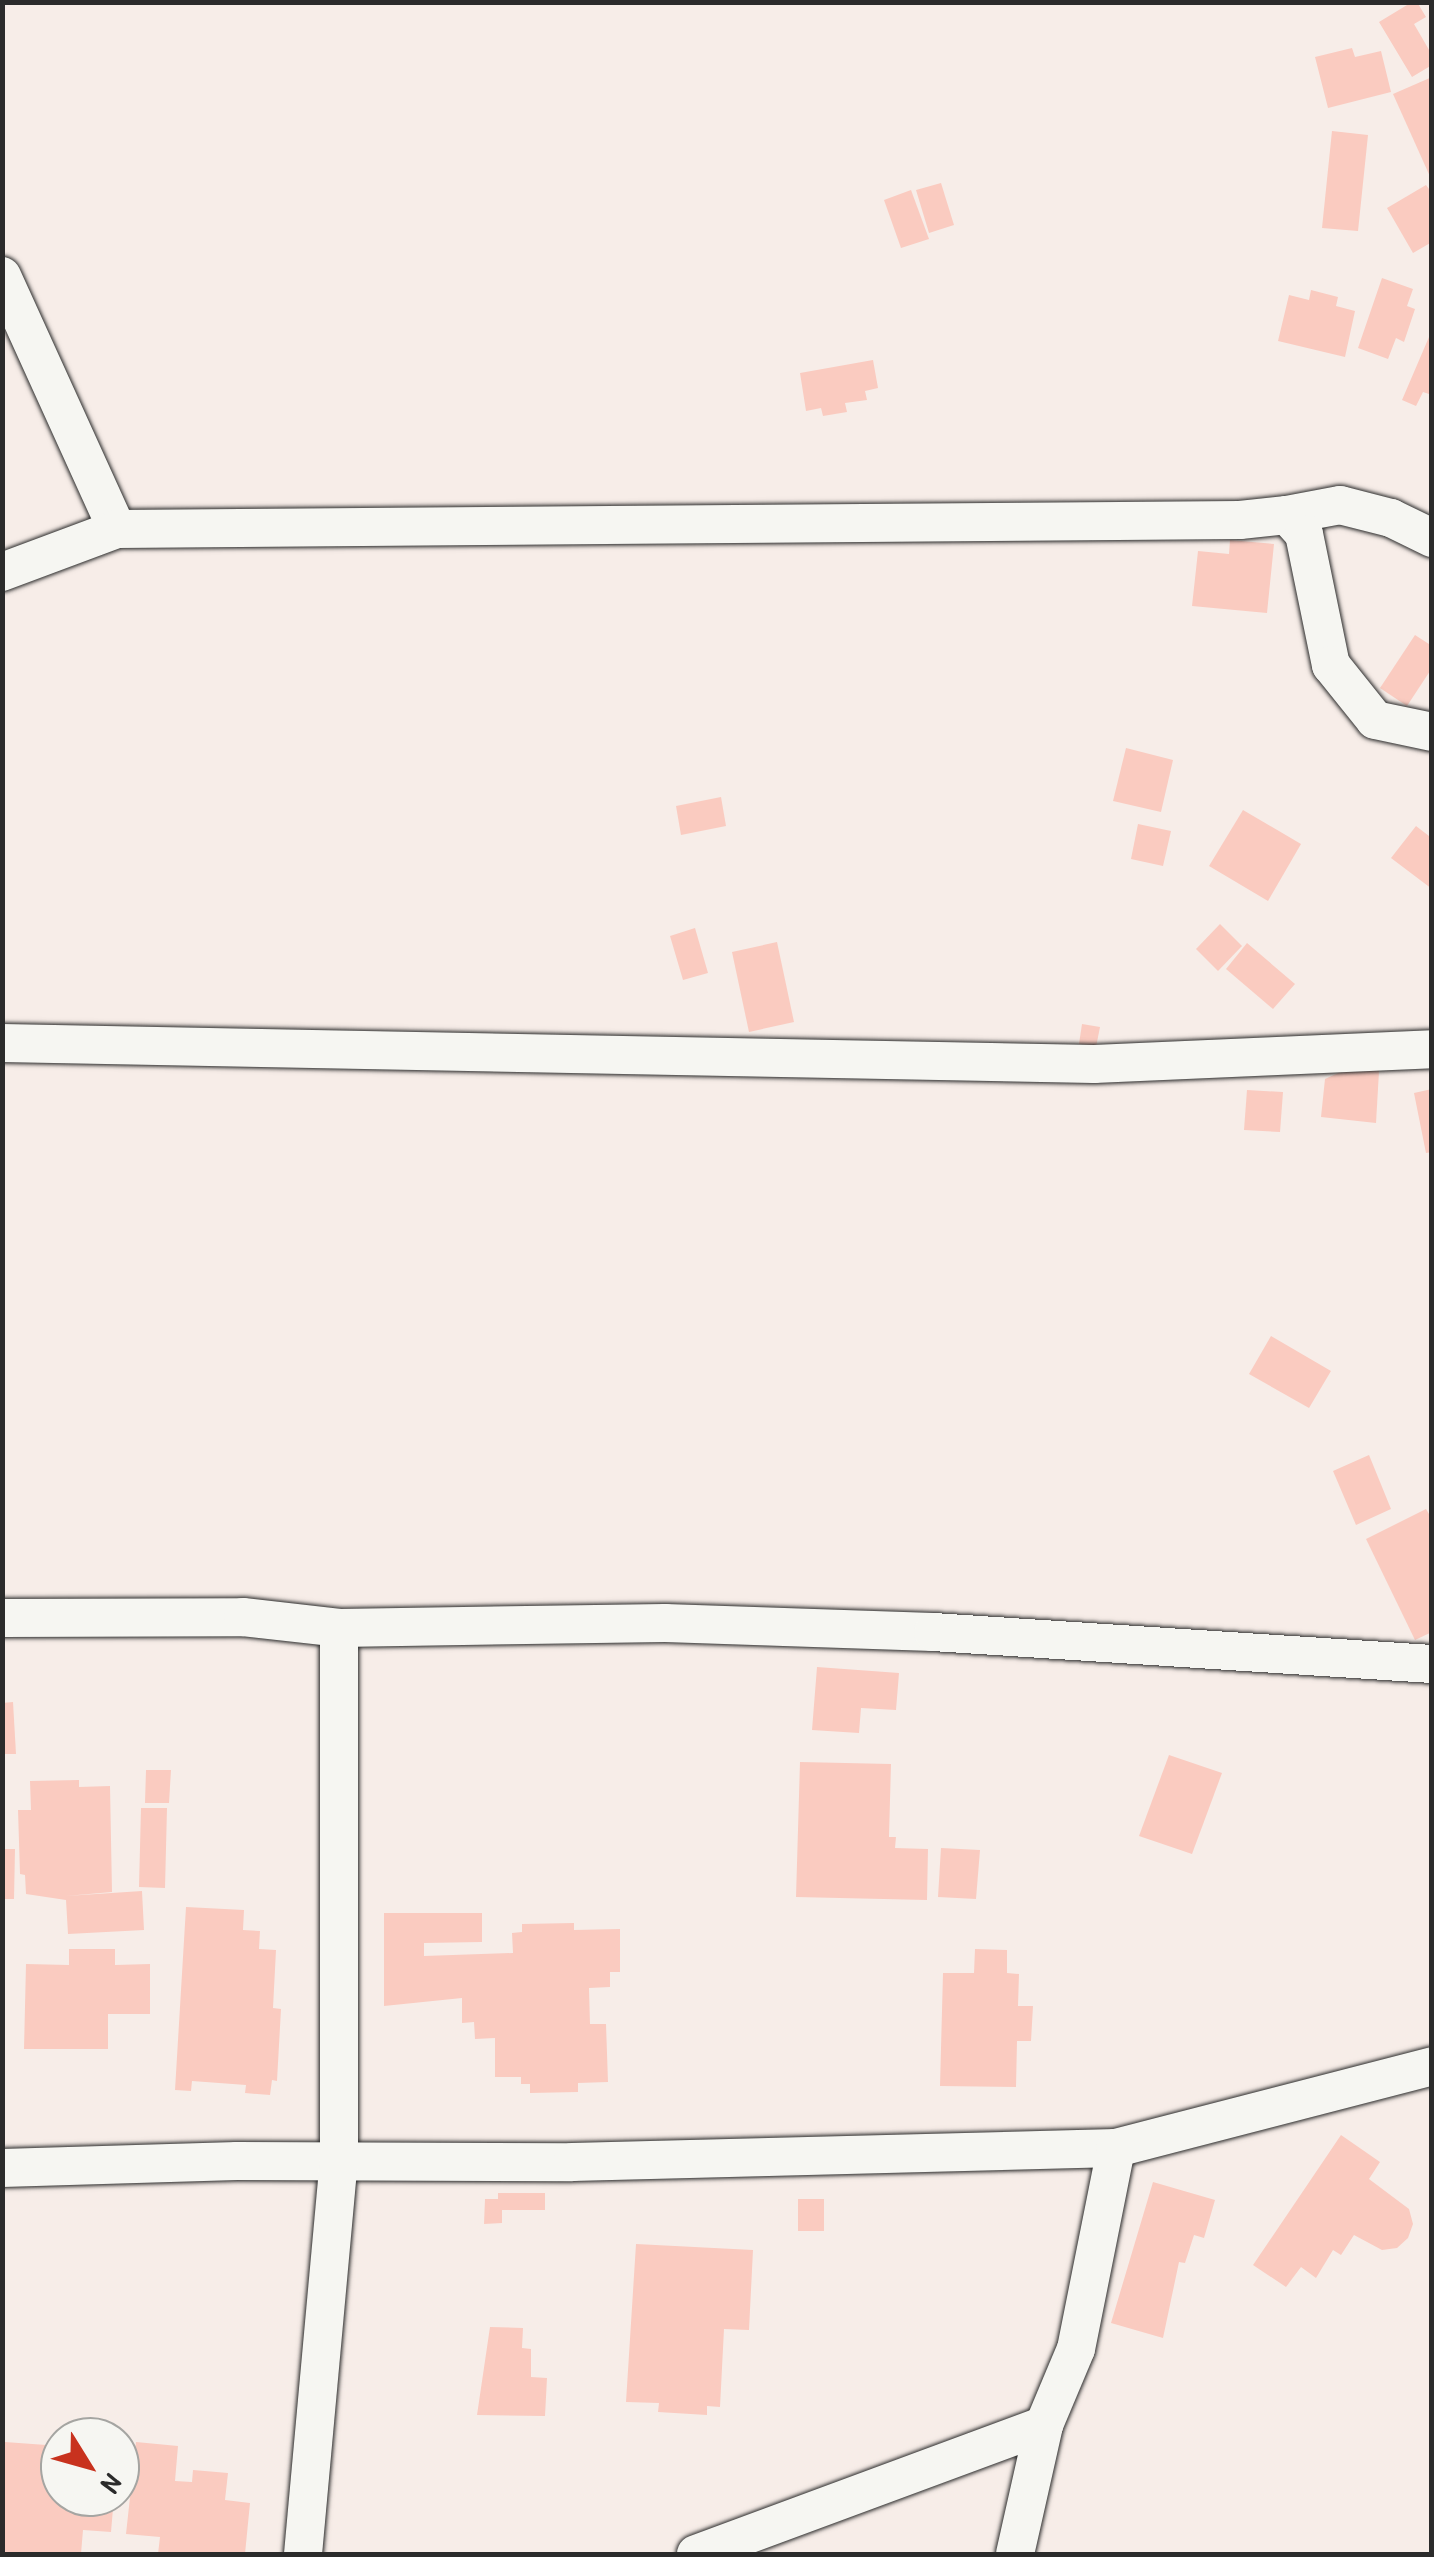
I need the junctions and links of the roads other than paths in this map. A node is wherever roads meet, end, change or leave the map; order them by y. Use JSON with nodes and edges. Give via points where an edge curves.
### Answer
{"nodes":[{"id":1,"x":2,"y":276,"type":"edge"},
{"id":2,"x":1288,"y":515,"type":"junction"},
{"id":3,"x":116,"y":529,"type":"junction"},
{"id":4,"x":1432,"y":538,"type":"edge"},
{"id":5,"x":2,"y":572,"type":"edge"},
{"id":6,"x":1432,"y":732,"type":"edge"},
{"id":7,"x":2,"y":1043,"type":"edge"},
{"id":8,"x":1432,"y":1049,"type":"edge"},
{"id":9,"x":2,"y":1618,"type":"edge"},
{"id":10,"x":339,"y":1628,"type":"junction"},
{"id":11,"x":1432,"y":1664,"type":"edge"},
{"id":12,"x":1432,"y":2066,"type":"edge"},
{"id":13,"x":1116,"y":2148,"type":"junction"},
{"id":14,"x":339,"y":2162,"type":"junction"},
{"id":15,"x":2,"y":2168,"type":"edge"},
{"id":16,"x":1044,"y":2425,"type":"junction"},
{"id":17,"x":303,"y":2554,"type":"edge"},
{"id":18,"x":696,"y":2554,"type":"edge"},
{"id":19,"x":1015,"y":2554,"type":"edge"}],
"edges":[{"from":1,"to":3,"type":"street"},
{"from":2,"to":3,"type":"street"},
{"from":2,"to":4,"type":"street","via":[[1340,505]]},
{"from":2,"to":6,"type":"street","via":[[1304,534],[1331,665],[1375,720]]},
{"from":3,"to":5,"type":"street"},
{"from":7,"to":8,"type":"street","via":[[1094,1064]]},
{"from":9,"to":10,"type":"street","via":[[243,1617]]},
{"from":10,"to":11,"type":"street","via":[[666,1623],[932,1632]]},
{"from":10,"to":14,"type":"street"},
{"from":12,"to":13,"type":"street"},
{"from":13,"to":14,"type":"street"},
{"from":13,"to":16,"type":"street","via":[[1076,2349]]},
{"from":14,"to":15,"type":"street"},
{"from":14,"to":17,"type":"street"},
{"from":16,"to":18,"type":"street"},
{"from":16,"to":19,"type":"street"}]}
